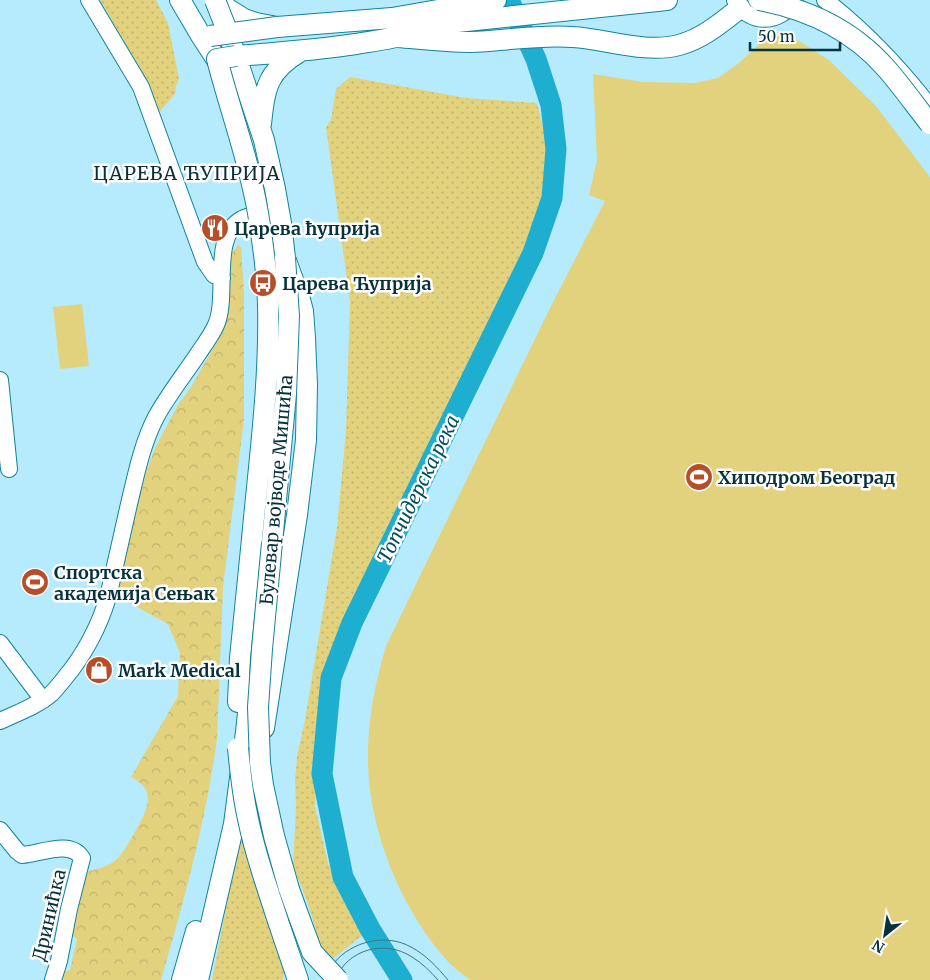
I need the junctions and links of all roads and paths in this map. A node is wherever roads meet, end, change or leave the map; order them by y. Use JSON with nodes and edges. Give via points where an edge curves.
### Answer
{"nodes":[{"id":1,"x":89,"y":0,"type":"edge"},
{"id":2,"x":180,"y":0,"type":"edge"},
{"id":3,"x":194,"y":0,"type":"edge"},
{"id":4,"x":216,"y":0,"type":"edge"},
{"id":5,"x":496,"y":0,"type":"edge"},
{"id":6,"x":666,"y":0,"type":"edge"},
{"id":7,"x":758,"y":0,"type":"edge"},
{"id":8,"x":825,"y":0,"type":"edge"},
{"id":9,"x":737,"y":4,"type":"edge"},
{"id":10,"x":792,"y":5,"type":"edge"},
{"id":11,"x":392,"y":18,"type":"junction"},
{"id":12,"x":853,"y":23,"type":"junction"},
{"id":13,"x":438,"y":24,"type":"junction"},
{"id":14,"x":277,"y":27,"type":"junction"},
{"id":15,"x":219,"y":34,"type":"junction"},
{"id":16,"x":398,"y":37,"type":"junction"},
{"id":17,"x":301,"y":51,"type":"junction"},
{"id":18,"x":226,"y":57,"type":"junction"},
{"id":19,"x":234,"y":86,"type":"junction"},
{"id":20,"x":930,"y":107,"type":"edge"},
{"id":21,"x":930,"y":124,"type":"edge"},
{"id":22,"x":261,"y":130,"type":"junction"},
{"id":23,"x":266,"y":223,"type":"junction"},
{"id":24,"x":285,"y":258,"type":"junction"},
{"id":25,"x":222,"y":278,"type":"junction"},
{"id":26,"x":0,"y":380,"type":"edge"},
{"id":27,"x":9,"y":469,"type":"dead end"},
{"id":28,"x":0,"y":643,"type":"edge"},
{"id":29,"x":43,"y":700,"type":"junction"},
{"id":30,"x":0,"y":722,"type":"edge"},
{"id":31,"x":238,"y":748,"type":"junction"},
{"id":32,"x":235,"y":818,"type":"junction"},
{"id":33,"x":0,"y":830,"type":"edge"},
{"id":34,"x":312,"y":952,"type":"junction"},
{"id":35,"x":292,"y":960,"type":"junction"},
{"id":36,"x":199,"y":977,"type":"edge"},
{"id":37,"x":53,"y":980,"type":"edge"},
{"id":38,"x":182,"y":980,"type":"edge"},
{"id":39,"x":288,"y":980,"type":"edge"},
{"id":40,"x":298,"y":980,"type":"edge"},
{"id":41,"x":323,"y":980,"type":"edge"},
{"id":42,"x":338,"y":980,"type":"edge"}],
"edges":[{"from":1,"to":25,"type":"street","via":[[141,88],[205,262],[214,275]]},
{"from":2,"to":19,"type":"main road"},
{"from":3,"to":15,"type":"main road","name":"Булевар војводе Мишића"},
{"from":4,"to":14,"type":"main road","bridge":true,"via":[[244,19]]},
{"from":4,"to":15,"type":"main road","name":"Булевар војводе Мишића","bridge":true},
{"from":4,"to":19,"type":"main road"},
{"from":5,"to":11,"type":"main road"},
{"from":6,"to":13,"type":"main road"},
{"from":7,"to":21,"type":"main road","bridge":true,"via":[[809,14],[853,39],[885,66]]},
{"from":8,"to":12,"type":"street"},
{"from":9,"to":10,"type":"street","via":[[749,15],[762,18],[779,16]]},
{"from":9,"to":16,"type":"main road","via":[[704,34],[672,46],[648,48],[548,36],[470,42]]},
{"from":10,"to":12,"type":"street","via":[[827,8]]},
{"from":11,"to":13,"type":"main road"},
{"from":11,"to":14,"type":"main road"},
{"from":12,"to":20,"type":"street","via":[[895,64]]},
{"from":13,"to":16,"type":"main road"},
{"from":14,"to":15,"type":"main road","bridge":true},
{"from":15,"to":18,"type":"main road","name":"Булевар војводе Мишића"},
{"from":16,"to":17,"type":"main road"},
{"from":17,"to":18,"type":"main road"},
{"from":17,"to":22,"type":"main road","via":[[279,66],[270,79],[263,104]]},
{"from":18,"to":22,"type":"main road","name":"Булевар војводе Мишића"},
{"from":18,"to":31,"type":"main road","name":"Булевар војводе Мишића","bridge":true,"via":[[226,92],[254,190],[268,303],[264,414],[240,658]]},
{"from":19,"to":23,"type":"main road","via":[[249,139]]},
{"from":22,"to":24,"type":"main road","name":"Булевар војводе Мишића","via":[[275,189]]},
{"from":23,"to":25,"type":"street","via":[[245,218],[232,227],[225,243]]},
{"from":23,"to":32,"type":"main road","via":[[276,294],[279,372],[274,450]]},
{"from":24,"to":32,"type":"main road","bridge":true,"via":[[303,311],[306,440],[266,715],[247,787]]},
{"from":24,"to":34,"type":"main road","name":"Булевар војводе Мишића","bridge":true,"via":[[289,316],[286,394],[262,649],[259,741],[263,785],[274,836]]},
{"from":25,"to":29,"type":"street","via":[[219,318],[156,417],[139,462],[102,616],[91,640],[68,674]]},
{"from":26,"to":27,"type":"street"},
{"from":28,"to":29,"type":"street"},
{"from":29,"to":30,"type":"street"},
{"from":31,"to":35,"type":"main road","name":"Булевар војводе Мишића","bridge":true,"via":[[250,830]]},
{"from":31,"to":38,"type":"main road","via":[[211,875]]},
{"from":32,"to":36,"type":"main road"},
{"from":33,"to":37,"type":"street","name":"Дринићка","via":[[22,855],[62,849],[76,851],[82,858]]},
{"from":34,"to":41,"type":"main road","name":"Булевар војводе Мишића"},
{"from":34,"to":42,"type":"main road","bridge":true},
{"from":35,"to":39,"type":"main road"},
{"from":35,"to":40,"type":"main road","name":"Булевар војводе Мишића"}]}
